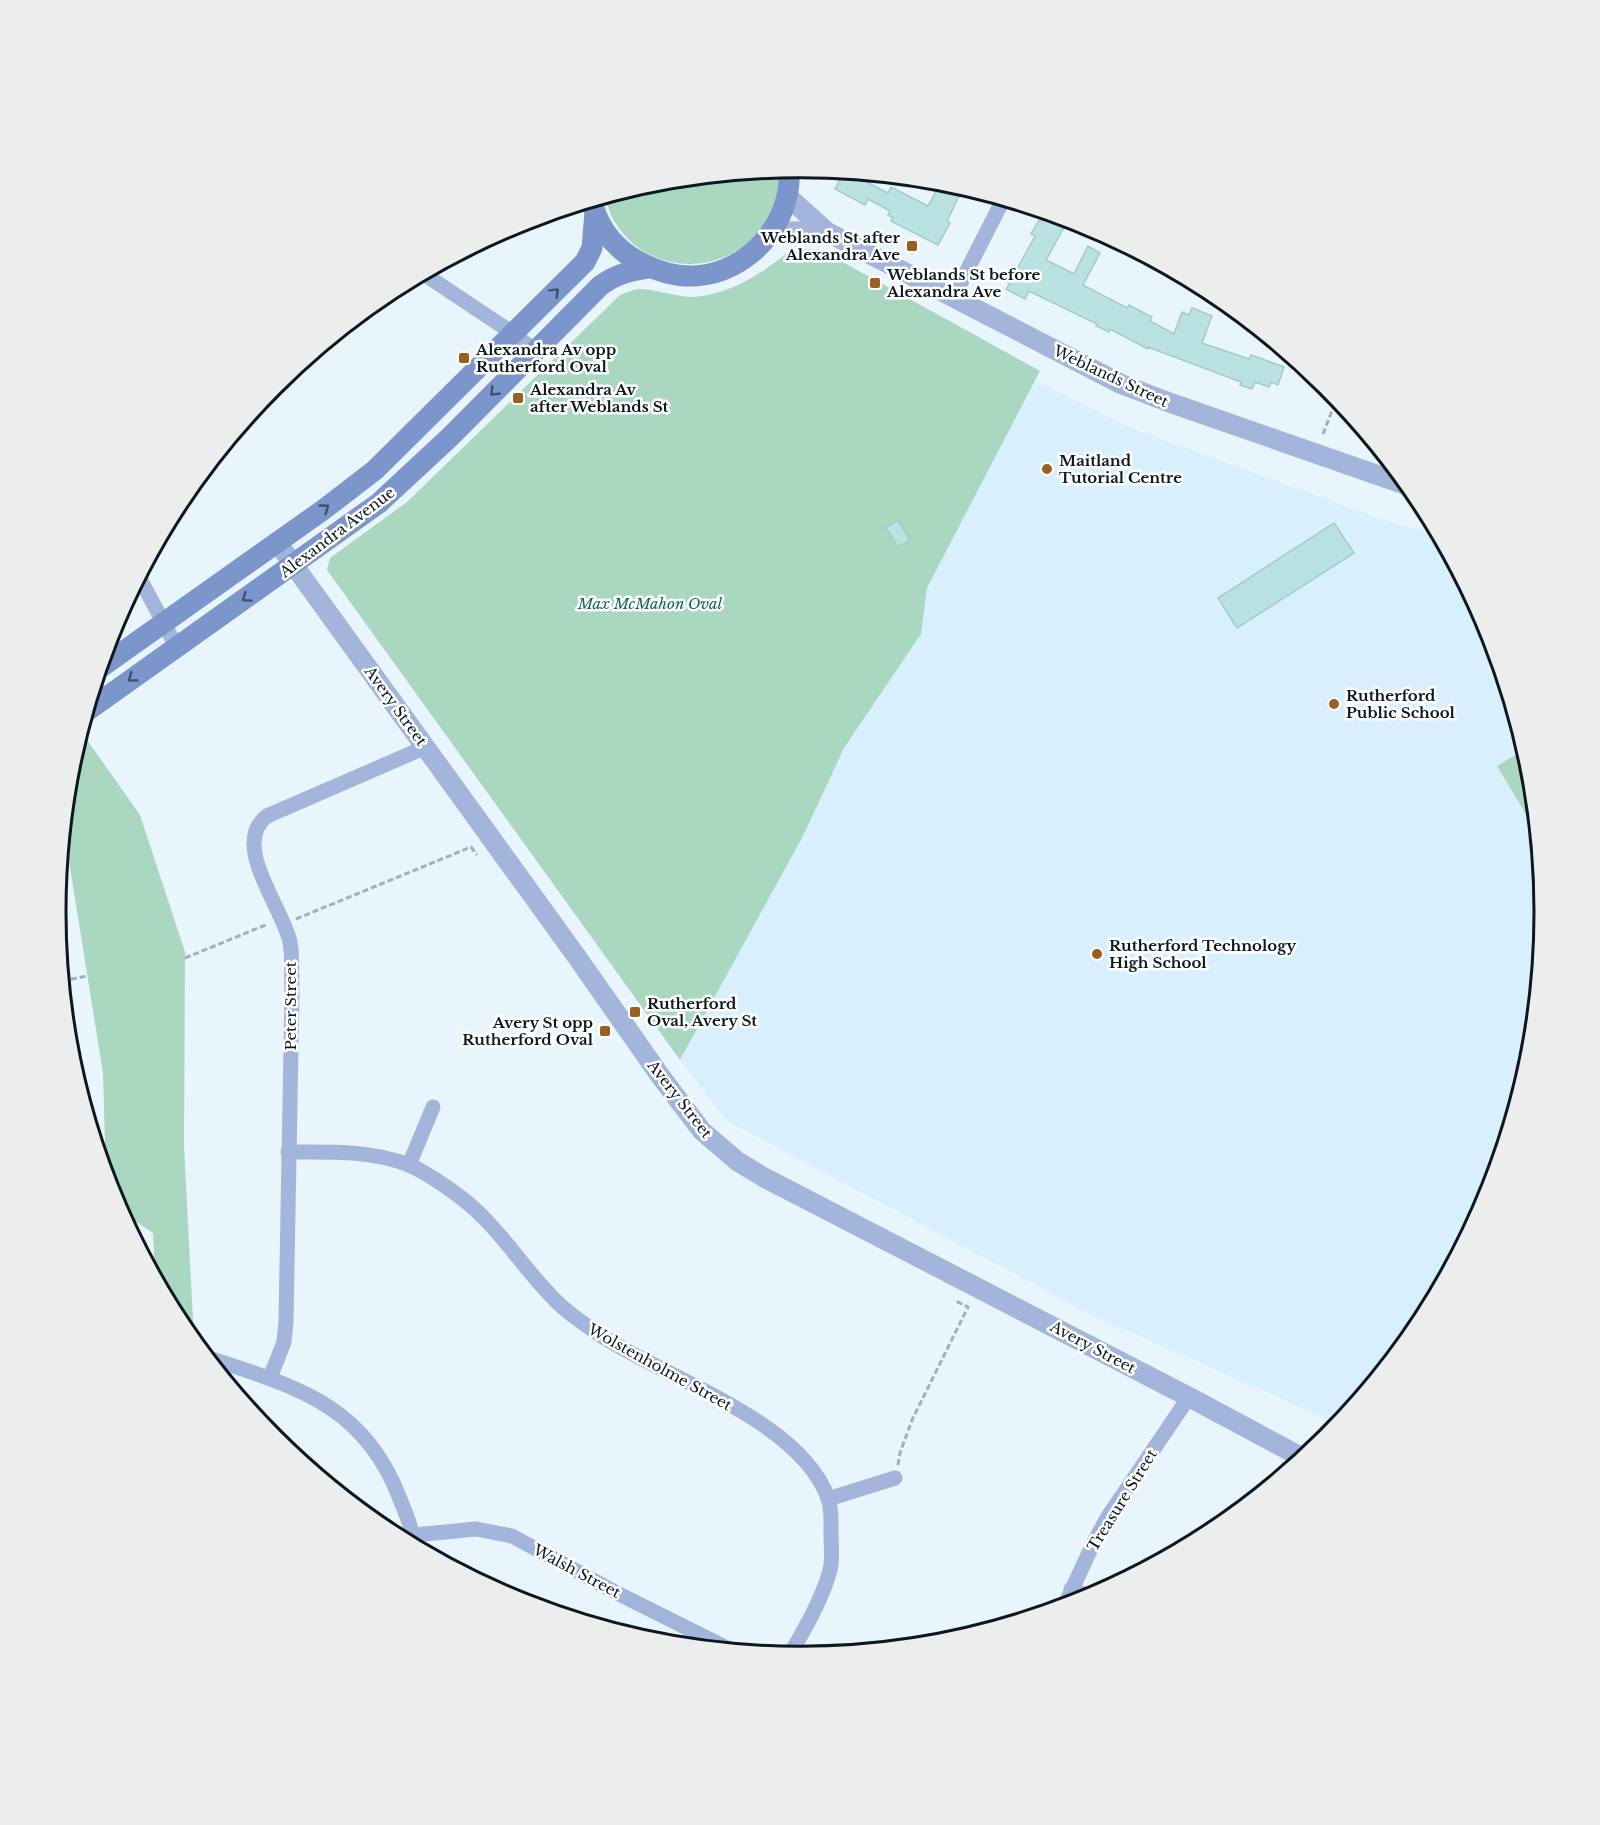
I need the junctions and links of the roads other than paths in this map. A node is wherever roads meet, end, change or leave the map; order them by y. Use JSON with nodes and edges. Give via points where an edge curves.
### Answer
{"nodes":[{"id":1,"x":788,"y":178,"type":"edge"},
{"id":2,"x":787,"y":196,"type":"junction"},
{"id":3,"x":1000,"y":207,"type":"edge"},
{"id":4,"x":595,"y":208,"type":"edge"},
{"id":5,"x":594,"y":209,"type":"edge"},
{"id":6,"x":772,"y":231,"type":"junction"},
{"id":7,"x":828,"y":232,"type":"junction"},
{"id":8,"x":649,"y":267,"type":"junction"},
{"id":9,"x":431,"y":278,"type":"edge"},
{"id":10,"x":954,"y":296,"type":"junction"},
{"id":11,"x":514,"y":334,"type":"junction"},
{"id":12,"x":536,"y":351,"type":"junction"},
{"id":13,"x":1392,"y":480,"type":"edge"},
{"id":14,"x":278,"y":542,"type":"junction"},
{"id":15,"x":294,"y":565,"type":"junction"},
{"id":16,"x":143,"y":586,"type":"edge"},
{"id":17,"x":163,"y":622,"type":"junction"},
{"id":18,"x":176,"y":646,"type":"junction"},
{"id":19,"x":112,"y":660,"type":"edge"},
{"id":20,"x":97,"y":704,"type":"edge"},
{"id":21,"x":426,"y":747,"type":"junction"},
{"id":22,"x":433,"y":1107,"type":"dead end"},
{"id":23,"x":288,"y":1152,"type":"junction"},
{"id":24,"x":409,"y":1165,"type":"junction"},
{"id":25,"x":220,"y":1362,"type":"edge"},
{"id":26,"x":270,"y":1378,"type":"junction"},
{"id":27,"x":1189,"y":1397,"type":"junction"},
{"id":28,"x":1295,"y":1454,"type":"edge"},
{"id":29,"x":895,"y":1478,"type":"road end"},
{"id":30,"x":828,"y":1498,"type":"junction"},
{"id":31,"x":412,"y":1535,"type":"edge"},
{"id":32,"x":420,"y":1540,"type":"edge"},
{"id":33,"x":1071,"y":1589,"type":"junction"},
{"id":34,"x":1078,"y":1592,"type":"edge"},
{"id":35,"x":1068,"y":1596,"type":"edge"},
{"id":36,"x":713,"y":1641,"type":"edge"},
{"id":37,"x":794,"y":1646,"type":"edge"}],
"edges":[{"from":1,"to":2,"type":"main road"},
{"from":2,"to":6,"type":"main road"},
{"from":2,"to":7,"type":"street","name":"Weblands Street"},
{"from":3,"to":10,"type":"street"},
{"from":4,"to":8,"type":"main road","via":[[614,243]]},
{"from":11,"to":5,"type":"main road","name":"Alexandra Avenue","one_way":true,"via":[[585,262],[592,248]]},
{"from":6,"to":7,"type":"street","name":"Weblands Street"},
{"from":6,"to":8,"type":"main road","via":[[747,258],[714,273],[677,276]]},
{"from":7,"to":10,"type":"street","name":"Weblands Street"},
{"from":8,"to":12,"type":"main road","name":"Alexandra Avenue","via":[[612,277]]},
{"from":9,"to":11,"type":"street"},
{"from":10,"to":13,"type":"street","name":"Weblands Street","via":[[1121,384]]},
{"from":11,"to":12,"type":"street"},
{"from":14,"to":11,"type":"main road","name":"Alexandra Avenue","one_way":true,"via":[[375,470]]},
{"from":12,"to":15,"type":"main road","name":"Alexandra Avenue","one_way":true,"via":[[400,485]]},
{"from":14,"to":15,"type":"street","name":"Avery Street"},
{"from":14,"to":17,"type":"main road","name":"Alexandra Avenue"},
{"from":15,"to":18,"type":"main road","name":"Alexandra Avenue","one_way":true},
{"from":15,"to":21,"type":"street","name":"Avery Street"},
{"from":16,"to":17,"type":"street"},
{"from":17,"to":18,"type":"street"},
{"from":17,"to":19,"type":"main road","name":"Alexandra Avenue"},
{"from":18,"to":20,"type":"main road","name":"Alexandra Avenue","one_way":true},
{"from":21,"to":23,"type":"street","name":"Peter Street","via":[[267,816],[256,828],[255,859],[290,942]]},
{"from":21,"to":27,"type":"street","name":"Avery Street","via":[[661,1077],[702,1131],[721,1149],[765,1178]]},
{"from":22,"to":24,"type":"street"},
{"from":23,"to":24,"type":"street","name":"Wolstenholme Street","via":[[350,1153]]},
{"from":23,"to":26,"type":"street","name":"Peter Street","via":[[286,1321],[284,1342]]},
{"from":24,"to":30,"type":"street","name":"Wolstenholme Street","via":[[482,1215],[543,1287],[581,1322],[623,1349],[756,1420],[797,1451],[812,1467]]},
{"from":25,"to":26,"type":"street"},
{"from":26,"to":31,"type":"street","via":[[318,1399],[366,1438],[396,1487]]},
{"from":27,"to":28,"type":"street","name":"Avery Street"},
{"from":27,"to":33,"type":"street","name":"Treasure Street","via":[[1107,1518]]},
{"from":29,"to":30,"type":"street"},
{"from":30,"to":37,"type":"street","name":"Wolstenholme Street","via":[[830,1568]]},
{"from":32,"to":36,"type":"street","name":"Walsh Street","via":[[476,1529],[512,1536]]},
{"from":33,"to":34,"type":"street"},
{"from":33,"to":35,"type":"street","name":"Treasure Street"}]}
